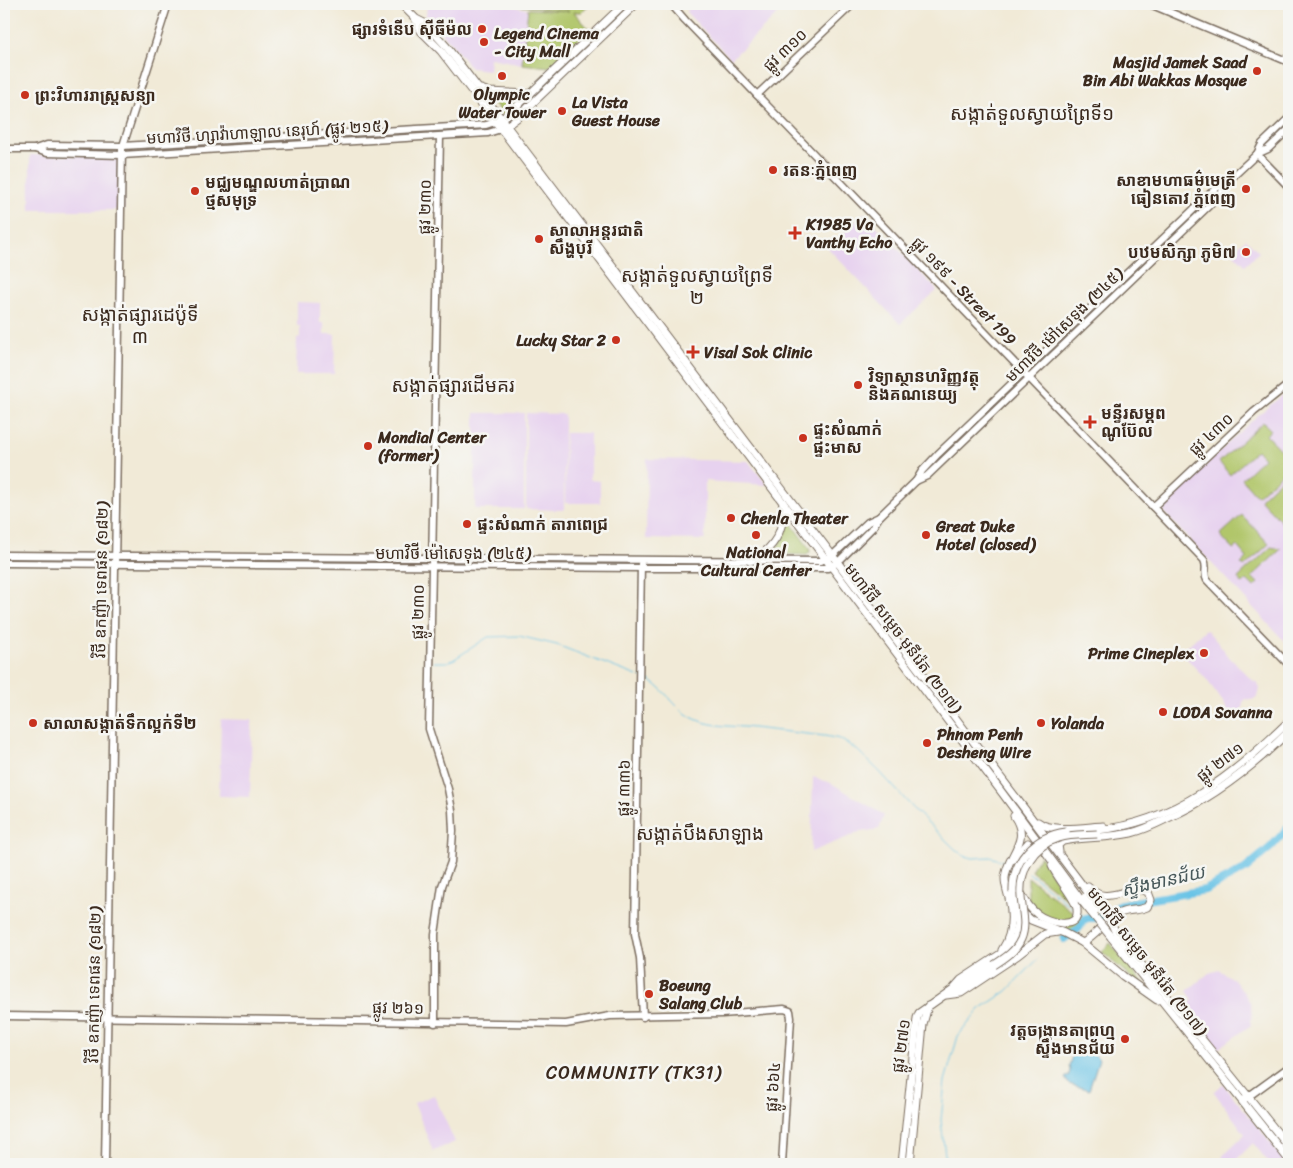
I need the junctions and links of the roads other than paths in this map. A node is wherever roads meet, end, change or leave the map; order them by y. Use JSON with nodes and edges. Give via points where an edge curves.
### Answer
{"nodes":[{"id":1,"x":168,"y":4,"type":"edge"},
{"id":2,"x":401,"y":4,"type":"edge"},
{"id":3,"x":624,"y":4,"type":"edge"},
{"id":4,"x":636,"y":4,"type":"edge"},
{"id":5,"x":671,"y":4,"type":"edge"},
{"id":6,"x":853,"y":4,"type":"edge"},
{"id":7,"x":1150,"y":4,"type":"edge"},
{"id":8,"x":416,"y":19,"type":"junction"},
{"id":9,"x":1289,"y":62,"type":"edge"},
{"id":10,"x":479,"y":89,"type":"junction"},
{"id":11,"x":530,"y":94,"type":"junction"},
{"id":12,"x":757,"y":95,"type":"junction"},
{"id":13,"x":1289,"y":118,"type":"edge"},
{"id":14,"x":499,"y":120,"type":"junction"},
{"id":15,"x":504,"y":127,"type":"junction"},
{"id":16,"x":1289,"y":129,"type":"edge"},
{"id":17,"x":440,"y":136,"type":"junction"},
{"id":18,"x":122,"y":146,"type":"junction"},
{"id":19,"x":4,"y":149,"type":"edge"},
{"id":20,"x":35,"y":149,"type":"junction"},
{"id":21,"x":1257,"y":154,"type":"junction"},
{"id":22,"x":122,"y":155,"type":"junction"},
{"id":23,"x":1226,"y":184,"type":"junction"},
{"id":24,"x":1289,"y":187,"type":"edge"},
{"id":25,"x":1024,"y":372,"type":"junction"},
{"id":26,"x":1029,"y":378,"type":"junction"},
{"id":27,"x":1289,"y":384,"type":"edge"},
{"id":28,"x":916,"y":481,"type":"junction"},
{"id":29,"x":783,"y":503,"type":"junction"},
{"id":30,"x":1153,"y":508,"type":"junction"},
{"id":31,"x":879,"y":517,"type":"junction"},
{"id":32,"x":4,"y":555,"type":"edge"},
{"id":33,"x":115,"y":556,"type":"junction"},
{"id":34,"x":830,"y":557,"type":"junction"},
{"id":35,"x":433,"y":558,"type":"junction"},
{"id":36,"x":642,"y":560,"type":"junction"},
{"id":37,"x":750,"y":561,"type":"junction"},
{"id":38,"x":4,"y":563,"type":"edge"},
{"id":39,"x":115,"y":564,"type":"junction"},
{"id":40,"x":834,"y":564,"type":"junction"},
{"id":41,"x":432,"y":566,"type":"junction"},
{"id":42,"x":641,"y":568,"type":"junction"},
{"id":43,"x":1289,"y":665,"type":"edge"},
{"id":44,"x":1289,"y":721,"type":"edge"},
{"id":45,"x":1289,"y":731,"type":"edge"},
{"id":46,"x":1003,"y":794,"type":"junction"},
{"id":47,"x":1031,"y":816,"type":"junction"},
{"id":48,"x":1160,"y":818,"type":"junction"},
{"id":49,"x":1028,"y":843,"type":"dead end"},
{"id":50,"x":1049,"y":848,"type":"dead end"},
{"id":51,"x":1060,"y":855,"type":"junction"},
{"id":52,"x":1075,"y":875,"type":"junction"},
{"id":53,"x":1014,"y":895,"type":"junction"},
{"id":54,"x":1082,"y":898,"type":"junction"},
{"id":55,"x":1062,"y":932,"type":"junction"},
{"id":56,"x":1113,"y":935,"type":"junction"},
{"id":57,"x":1081,"y":941,"type":"junction"},
{"id":58,"x":994,"y":962,"type":"junction"},
{"id":59,"x":943,"y":996,"type":"junction"},
{"id":60,"x":1163,"y":1004,"type":"junction"},
{"id":61,"x":928,"y":1006,"type":"junction"},
{"id":62,"x":790,"y":1011,"type":"joint"},
{"id":63,"x":4,"y":1016,"type":"edge"},
{"id":64,"x":643,"y":1017,"type":"junction"},
{"id":65,"x":108,"y":1018,"type":"junction"},
{"id":66,"x":435,"y":1022,"type":"junction"},
{"id":67,"x":1289,"y":1067,"type":"edge"},
{"id":68,"x":1245,"y":1099,"type":"junction"},
{"id":69,"x":1289,"y":1147,"type":"edge"},
{"id":70,"x":1289,"y":1160,"type":"edge"},
{"id":71,"x":105,"y":1164,"type":"edge"},
{"id":72,"x":782,"y":1164,"type":"edge"},
{"id":73,"x":902,"y":1164,"type":"edge"},
{"id":74,"x":910,"y":1164,"type":"edge"}],
"edges":[{"from":1,"to":18,"type":"street","name":"វិថី ឧកញ៉ា ទេពផន (១៨២)"},
{"from":2,"to":8,"type":"main road"},
{"from":3,"to":11,"type":"main road"},
{"from":4,"to":15,"type":"main road"},
{"from":5,"to":12,"type":"street","name":"ផ្លូវ ១៩៩ - Street 199"},
{"from":6,"to":12,"type":"street","name":"ផ្លូវ ៣១០"},
{"from":7,"to":9,"type":"street"},
{"from":8,"to":10,"type":"main road","via":[[426,24],[446,46]]},
{"from":8,"to":14,"type":"main road","via":[[421,31]]},
{"from":10,"to":11,"type":"main road"},
{"from":10,"to":14,"type":"main road"},
{"from":11,"to":14,"type":"main road"},
{"from":12,"to":25,"type":"street","name":"ផ្លូវ ១៩៩ - Street 199"},
{"from":13,"to":21,"type":"street","name":"មហាវិថី ម៉ៅសេទុង (២៤៥)","via":[[1262,144]]},
{"from":14,"to":15,"type":"main road"},
{"from":14,"to":18,"type":"street","name":"មហាវិថី ហ្សាវ៉ាហាឡាល នេរុហ៍ (ផ្លូវ ២១៥)","via":[[486,125]]},
{"from":15,"to":17,"type":"street","name":"មហាវិថី ហ្សាវ៉ាហាឡាល នេរុហ៍ (ផ្លូវ ២១៥)","via":[[488,133]]},
{"from":15,"to":29,"type":"main road","name":"មហាវិថី សម្តេច មុនីរ៉េត (២១៧)"},
{"from":15,"to":34,"type":"main road","name":"មហាវិថី សម្តេច មុនីរ៉េត (២១៧)"},
{"from":16,"to":21,"type":"street","name":"មហាវិថី ម៉ៅសេទុង (២៤៥)","via":[[1268,150]]},
{"from":17,"to":22,"type":"street","name":"មហាវិថី ហ្សាវ៉ាហាឡាល នេរុហ៍ (ផ្លូវ ២១៥)"},
{"from":17,"to":35,"type":"street","name":"ផ្លូវ ២៣០"},
{"from":18,"to":20,"type":"street","name":"មហាវិថី ហ្សាវ៉ាហាឡាល នេរុហ៍ (ផ្លូវ ២១៥)","via":[[47,145]]},
{"from":18,"to":22,"type":"street","name":"វិថី ឧកញ៉ា ទេពផន (១៨២)"},
{"from":19,"to":20,"type":"street","name":"មហាវិថី ហ្សាវ៉ាហាឡាល នេរុហ៍ (ផ្លូវ ២១៥)"},
{"from":20,"to":22,"type":"street","name":"មហាវិថី ហ្សាវ៉ាហាឡាល នេរុហ៍ (ផ្លូវ ២១៥)","via":[[47,153]]},
{"from":21,"to":23,"type":"street","name":"មហាវិថី ម៉ៅសេទុង (២៤៥)"},
{"from":21,"to":24,"type":"street"},
{"from":22,"to":33,"type":"street","name":"វិថី ឧកញ៉ា ទេពផន (១៨២)"},
{"from":23,"to":25,"type":"street","name":"មហាវិថី ម៉ៅសេទុង (២៤៥)","via":[[1216,188]]},
{"from":23,"to":26,"type":"street","name":"មហាវិថី ម៉ៅសេទុង (២៤៥)","via":[[1221,194]]},
{"from":25,"to":26,"type":"street","name":"ផ្លូវ ១៩៩ - Street 199"},
{"from":25,"to":28,"type":"street","name":"មហាវិថី ម៉ៅសេទុង (២៤៥)","via":[[922,471]]},
{"from":26,"to":28,"type":"street","name":"មហាវិថី ម៉ៅសេទុង (២៤៥)","via":[[927,476]]},
{"from":26,"to":30,"type":"street","name":"ផ្លូវ ១៩៩ - Street 199"},
{"from":27,"to":30,"type":"street","name":"ផ្លូវ ៤៣០","via":[[1254,412]]},
{"from":28,"to":31,"type":"street","name":"មហាវិថី ម៉ៅសេទុង (២៤៥)"},
{"from":29,"to":34,"type":"main road","name":"មហាវិថី សម្តេច មុនីរ៉េត (២១៧)"},
{"from":29,"to":37,"type":"main road","via":[[784,515],[778,536],[767,551]]},
{"from":30,"to":43,"type":"street","name":"ផ្លូវ ១៩៩ - Street 199","via":[[1204,560],[1207,580]]},
{"from":31,"to":34,"type":"street","name":"មហាវិថី ម៉ៅសេទុង (២៤៥)","via":[[868,522]]},
{"from":31,"to":40,"type":"street","name":"មហាវិថី ម៉ៅសេទុង (២៤៥)","via":[[873,528]]},
{"from":32,"to":33,"type":"street","name":"មហាវិថី ម៉ៅសេទុង (២៤៥)"},
{"from":33,"to":35,"type":"street","name":"មហាវិថី ម៉ៅសេទុង (២៤៥)"},
{"from":33,"to":39,"type":"street","name":"វិថី ឧកញ៉ា ទេពផន (១៨២)"},
{"from":34,"to":37,"type":"street","name":"មហាវិថី ម៉ៅសេទុង (២៤៥)","via":[[822,561]]},
{"from":34,"to":40,"type":"main road","name":"មហាវិថី សម្តេច មុនីរ៉េត (២១៧)"},
{"from":35,"to":36,"type":"street","name":"មហាវិថី ម៉ៅសេទុង (២៤៥)"},
{"from":35,"to":41,"type":"street","name":"ផ្លូវ ២៣០"},
{"from":36,"to":37,"type":"street","name":"មហាវិថី ម៉ៅសេទុង (២៤៥)"},
{"from":36,"to":42,"type":"street","name":"ផ្លូវ ៣៣៦"},
{"from":38,"to":39,"type":"street","name":"មហាវិថី ម៉ៅសេទុង (២៤៥)"},
{"from":39,"to":41,"type":"street","name":"មហាវិថី ម៉ៅសេទុង (២៤៥)"},
{"from":39,"to":65,"type":"street","name":"វិថី ឧកញ៉ា ទេពផន (១៨២)"},
{"from":40,"to":42,"type":"street","name":"មហាវិថី ម៉ៅសេទុង (២៤៥)","via":[[822,569]]},
{"from":40,"to":46,"type":"main road","name":"មហាវិថី សម្តេច មុនីរ៉េត (២១៧)"},
{"from":40,"to":47,"type":"main road","name":"មហាវិថី សម្តេច មុនីរ៉េត (២១៧)"},
{"from":41,"to":42,"type":"street","name":"មហាវិថី ម៉ៅសេទុង (២៤៥)"},
{"from":41,"to":66,"type":"street","name":"ផ្លូវ ២៣០","via":[[430,729],[448,789],[453,831],[451,862],[442,886],[435,934]]},
{"from":42,"to":64,"type":"street","name":"ផ្លូវ ៣៣៦","via":[[635,934],[640,958]]},
{"from":44,"to":48,"type":"main road","name":"ផ្លូវ ២៧១","via":[[1225,777]]},
{"from":45,"to":48,"type":"main road","name":"ផ្លូវ ២៧១","via":[[1222,788],[1194,806]]},
{"from":46,"to":53,"type":"main road","via":[[1021,831],[1006,874],[1006,886]]},
{"from":46,"to":54,"type":"main road","name":"មហាវិថី សម្តេច មុនីរ៉េត (២១៧)"},
{"from":47,"to":48,"type":"main road","via":[[1043,826],[1056,828]]},
{"from":47,"to":51,"type":"main road","name":"មហាវិថី សម្តេច មុនីរ៉េត (២១៧)"},
{"from":48,"to":51,"type":"main road","via":[[1152,827],[1128,834],[1063,841],[1058,845]]},
{"from":48,"to":53,"type":"main road","bridge":true,"via":[[1118,832],[1060,838],[1040,848],[1026,865]]},
{"from":49,"to":53,"type":"main road","via":[[1020,851],[1012,869],[1009,885]]},
{"from":50,"to":54,"type":"main road"},
{"from":51,"to":52,"type":"main road","name":"មហាវិថី សម្តេច មុនីរ៉េត (២១៧)"},
{"from":52,"to":54,"type":"main road","name":"មហាវិថី សម្តេច មុនីរ៉េត (២១៧)"},
{"from":52,"to":57,"type":"main road","via":[[1091,891],[1102,895],[1140,889],[1148,892],[1151,900],[1148,907],[1118,914],[1094,936]]},
{"from":53,"to":54,"type":"main road","via":[[1037,914],[1059,923],[1068,923],[1076,917]]},
{"from":53,"to":55,"type":"main road","via":[[1019,909],[1026,916]]},
{"from":53,"to":58,"type":"main road","via":[[1010,933]]},
{"from":53,"to":58,"type":"main road","bridge":true,"via":[[1024,921],[1021,938],[1012,952]]},
{"from":54,"to":56,"type":"main road","name":"មហាវិថី សម្តេច មុនីរ៉េត (២១៧)","bridge":true},
{"from":55,"to":57,"type":"main road"},
{"from":55,"to":59,"type":"main road","via":[[1045,934],[961,993]]},
{"from":56,"to":60,"type":"main road","name":"មហាវិថី សម្តេច មុនីរ៉េត (២១៧)"},
{"from":56,"to":68,"type":"main road","name":"មហាវិថី សម្តេច មុនីរ៉េត (២១៧)"},
{"from":57,"to":60,"type":"main road"},
{"from":58,"to":59,"type":"main road","via":[[965,985]]},
{"from":59,"to":61,"type":"main road"},
{"from":60,"to":68,"type":"main road","name":"មហាវិថី សម្តេច មុនីរ៉េត (២១៧)"},
{"from":61,"to":73,"type":"main road","name":"ផ្លូវ ២៧១","via":[[915,1023]]},
{"from":61,"to":74,"type":"main road","name":"ផ្លូវ ២៧១","via":[[923,1024]]},
{"from":62,"to":64,"type":"street","name":"ផ្លូវ ២៦១","via":[[777,1009]]},
{"from":62,"to":72,"type":"street","name":"ផ្លូវ ៦៦៤"},
{"from":63,"to":65,"type":"street","name":"ផ្លូវ ២៦១"},
{"from":64,"to":66,"type":"street","name":"ផ្លូវ ២៦១","via":[[610,1016],[566,1024]]},
{"from":65,"to":66,"type":"street","name":"ផ្លូវ ២៦១"},
{"from":65,"to":71,"type":"street","name":"វិថី ឧកញ៉ា ទេពផន (១៨២)"},
{"from":67,"to":68,"type":"street"},
{"from":68,"to":69,"type":"main road","name":"មហាវិថី សម្តេច មុនីរ៉េត (២១៧)"},
{"from":68,"to":70,"type":"main road","name":"មហាវិថី សម្តេច មុនីរ៉េត (២១៧)"}]}
